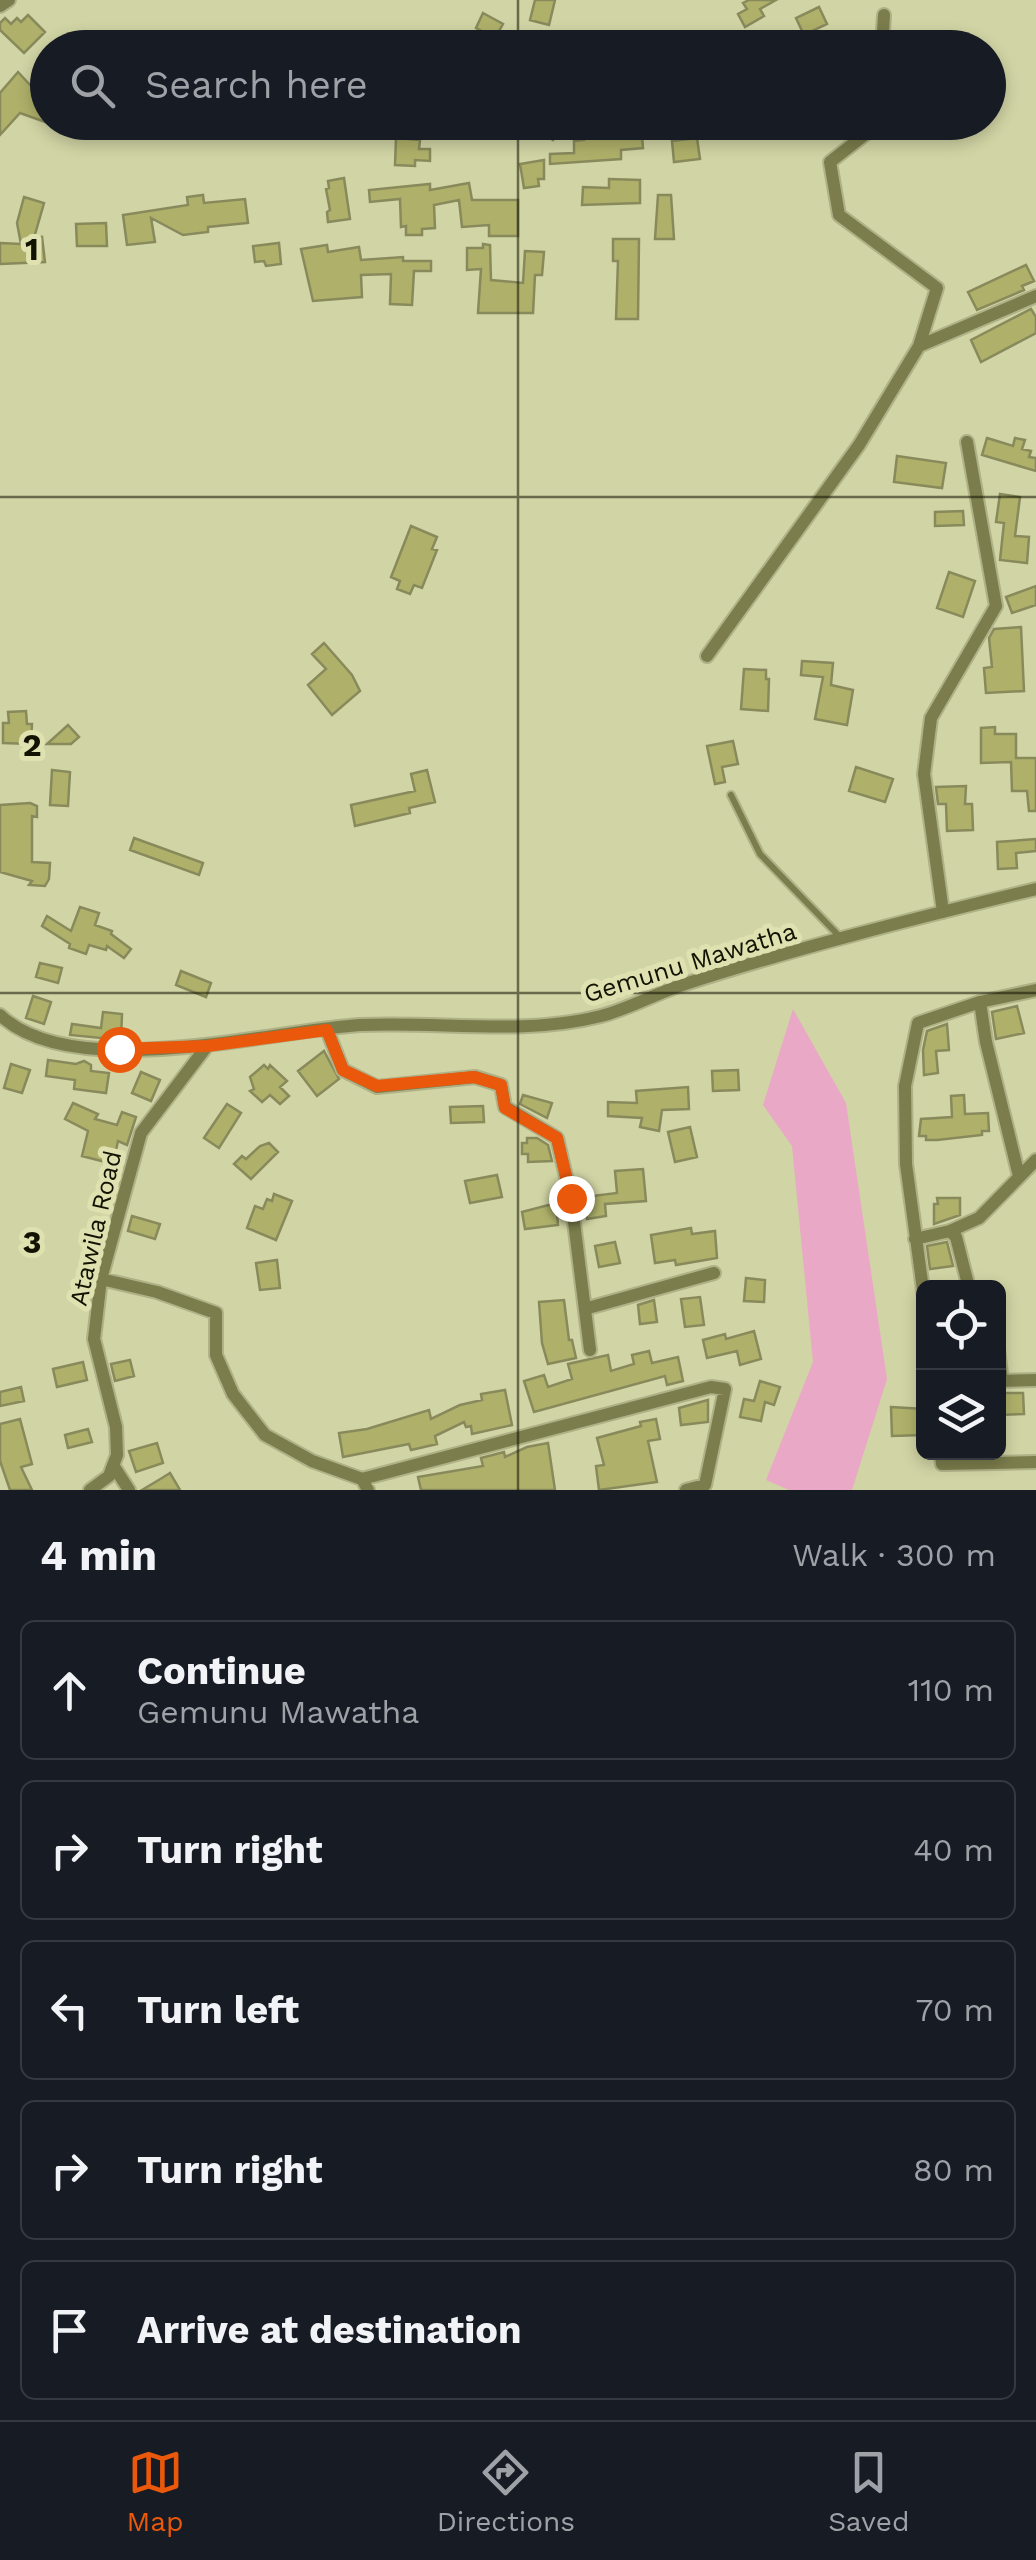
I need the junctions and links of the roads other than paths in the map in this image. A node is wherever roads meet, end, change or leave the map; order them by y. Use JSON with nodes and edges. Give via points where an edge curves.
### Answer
{"nodes":[{"id":1,"x":9,"y":0,"type":"edge"},
{"id":2,"x":0,"y":6,"type":"edge"},
{"id":3,"x":884,"y":16,"type":"dead end"},
{"id":4,"x":883,"y":30,"type":"edge"},
{"id":5,"x":858,"y":140,"type":"edge"},
{"id":6,"x":1036,"y":296,"type":"edge"},
{"id":7,"x":919,"y":346,"type":"junction"},
{"id":8,"x":966,"y":442,"type":"dead end"},
{"id":9,"x":707,"y":656,"type":"dead end"},
{"id":10,"x":731,"y":795,"type":"dead end"},
{"id":11,"x":1036,"y":889,"type":"edge"},
{"id":12,"x":943,"y":912,"type":"junction"},
{"id":13,"x":843,"y":940,"type":"junction"},
{"id":14,"x":1036,"y":990,"type":"edge"},
{"id":15,"x":980,"y":1002,"type":"junction"},
{"id":16,"x":0,"y":1015,"type":"edge"},
{"id":17,"x":327,"y":1030,"type":"junction"},
{"id":18,"x":207,"y":1046,"type":"junction"},
{"id":19,"x":1036,"y":1160,"type":"edge"},
{"id":20,"x":1019,"y":1176,"type":"junction"},
{"id":21,"x":950,"y":1232,"type":"junction"},
{"id":22,"x":916,"y":1239,"type":"junction"},
{"id":23,"x":714,"y":1273,"type":"dead end"},
{"id":24,"x":101,"y":1280,"type":"junction"},
{"id":25,"x":922,"y":1280,"type":"edge"},
{"id":26,"x":967,"y":1280,"type":"edge"},
{"id":27,"x":588,"y":1308,"type":"junction"},
{"id":28,"x":590,"y":1350,"type":"dead end"},
{"id":29,"x":1036,"y":1380,"type":"edge"},
{"id":30,"x":1006,"y":1381,"type":"edge"},
{"id":31,"x":942,"y":1460,"type":"edge"},
{"id":32,"x":1036,"y":1462,"type":"edge"},
{"id":33,"x":113,"y":1465,"type":"junction"},
{"id":34,"x":365,"y":1484,"type":"edge"},
{"id":35,"x":704,"y":1487,"type":"edge"},
{"id":36,"x":90,"y":1490,"type":"edge"},
{"id":37,"x":130,"y":1490,"type":"edge"},
{"id":38,"x":686,"y":1490,"type":"edge"}],
"edges":[{"from":1,"to":2,"type":"street"},
{"from":3,"to":4,"type":"street"},
{"from":5,"to":7,"type":"street","via":[[830,162],[839,215],[936,288]]},
{"from":6,"to":7,"type":"street"},
{"from":7,"to":9,"type":"street","via":[[859,444]]},
{"from":8,"to":12,"type":"street","via":[[996,606],[931,718],[924,774]]},
{"from":10,"to":13,"type":"lane","via":[[760,854]]},
{"from":11,"to":12,"type":"street","name":"Gemunu Mawatha"},
{"from":12,"to":13,"type":"street","name":"Gemunu Mawatha"},
{"from":13,"to":17,"type":"street","name":"Gemunu Mawatha","via":[[602,1016],[526,1027]]},
{"from":14,"to":15,"type":"street"},
{"from":15,"to":20,"type":"street"},
{"from":15,"to":22,"type":"street","via":[[918,1024],[905,1086]]},
{"from":16,"to":18,"type":"street","name":"Gemunu Mawatha","via":[[41,1041],[119,1049]]},
{"from":17,"to":18,"type":"street","name":"Gemunu Mawatha"},
{"from":17,"to":27,"type":"street","via":[[343,1070],[377,1086],[474,1077],[501,1085],[505,1108],[557,1138]]},
{"from":18,"to":24,"type":"street","name":"Atawila Road","via":[[140,1132]]},
{"from":19,"to":20,"type":"street"},
{"from":20,"to":21,"type":"street","via":[[979,1218]]},
{"from":21,"to":22,"type":"street"},
{"from":21,"to":26,"type":"street"},
{"from":22,"to":25,"type":"street"},
{"from":23,"to":27,"type":"street"},
{"from":24,"to":33,"type":"street","name":"Atawila Road","via":[[94,1339],[116,1427]]},
{"from":24,"to":34,"type":"street","via":[[216,1313],[216,1355],[232,1394],[265,1436]]},
{"from":27,"to":28,"type":"street"},
{"from":29,"to":30,"type":"street"},
{"from":31,"to":32,"type":"street"},
{"from":33,"to":36,"type":"street"},
{"from":33,"to":37,"type":"street"},
{"from":34,"to":35,"type":"street","via":[[711,1387],[726,1390]]},
{"from":35,"to":38,"type":"street"}]}
